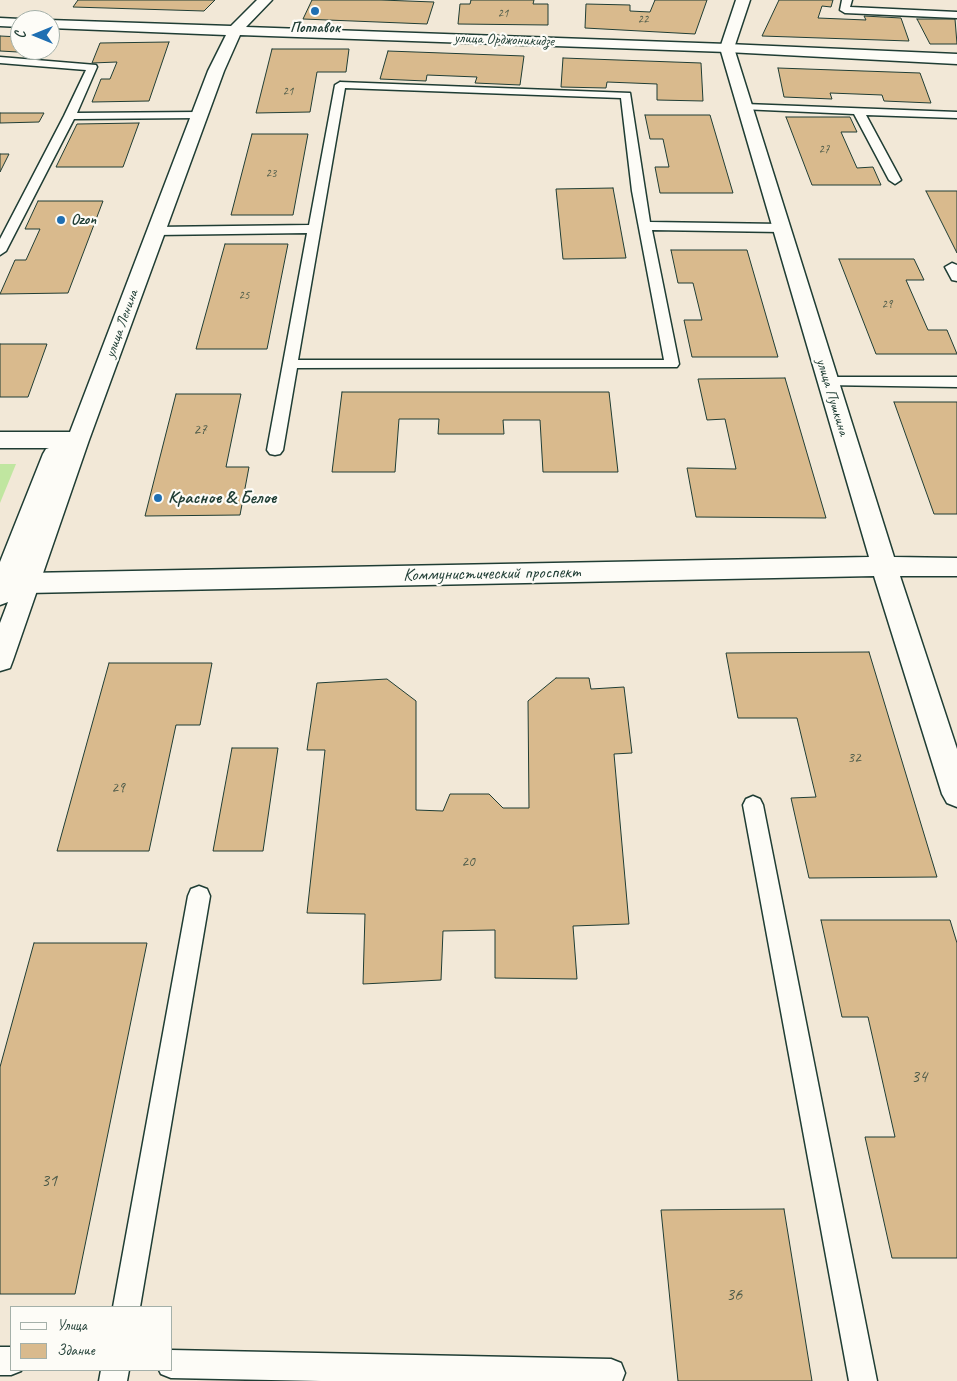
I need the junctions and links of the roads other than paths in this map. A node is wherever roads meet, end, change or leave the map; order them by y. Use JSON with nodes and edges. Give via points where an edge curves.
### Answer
{"nodes":[{"id":1,"x":246,"y":0,"type":"edge"},
{"id":2,"x":265,"y":0,"type":"edge"},
{"id":3,"x":743,"y":0,"type":"edge"},
{"id":4,"x":847,"y":0,"type":"edge"},
{"id":5,"x":957,"y":14,"type":"edge"},
{"id":6,"x":60,"y":24,"type":"edge"},
{"id":7,"x":226,"y":29,"type":"junction"},
{"id":8,"x":727,"y":48,"type":"junction"},
{"id":9,"x":957,"y":59,"type":"edge"},
{"id":10,"x":0,"y":60,"type":"edge"},
{"id":11,"x":745,"y":107,"type":"junction"},
{"id":12,"x":858,"y":111,"type":"junction"},
{"id":13,"x":957,"y":114,"type":"edge"},
{"id":14,"x":70,"y":116,"type":"junction"},
{"id":15,"x":191,"y":116,"type":"junction"},
{"id":16,"x":895,"y":180,"type":"dead end"},
{"id":17,"x":645,"y":226,"type":"junction"},
{"id":18,"x":782,"y":228,"type":"junction"},
{"id":19,"x":314,"y":229,"type":"junction"},
{"id":20,"x":148,"y":231,"type":"junction"},
{"id":21,"x":0,"y":251,"type":"edge"},
{"id":22,"x":290,"y":364,"type":"junction"},
{"id":23,"x":828,"y":382,"type":"junction"},
{"id":24,"x":957,"y":382,"type":"edge"},
{"id":25,"x":0,"y":440,"type":"edge"},
{"id":26,"x":69,"y":440,"type":"junction"},
{"id":27,"x":275,"y":450,"type":"dead end"},
{"id":28,"x":884,"y":566,"type":"junction"},
{"id":29,"x":957,"y":567,"type":"edge"},
{"id":30,"x":28,"y":583,"type":"junction"},
{"id":31,"x":0,"y":595,"type":"edge"},
{"id":32,"x":0,"y":660,"type":"edge"},
{"id":33,"x":957,"y":794,"type":"edge"},
{"id":34,"x":754,"y":805,"type":"dead end"},
{"id":35,"x":199,"y":896,"type":"dead end"},
{"id":36,"x":126,"y":1306,"type":"edge"},
{"id":37,"x":172,"y":1364,"type":"edge"},
{"id":38,"x":611,"y":1373,"type":"dead end"},
{"id":39,"x":864,"y":1381,"type":"edge"}],
"edges":[{"from":1,"to":7,"type":"street"},
{"from":2,"to":7,"type":"street","name":"улица Ленина"},
{"from":3,"to":8,"type":"street"},
{"from":4,"to":5,"type":"lane","via":[[845,10]]},
{"from":6,"to":7,"type":"street","name":"улица Орджоникидзе"},
{"from":7,"to":8,"type":"street","name":"улица Орджоникидзе"},
{"from":7,"to":15,"type":"street","name":"улица Ленина","via":[[216,71]]},
{"from":8,"to":9,"type":"street","name":"улица Орджоникидзе"},
{"from":8,"to":11,"type":"street","name":"улица Пушкина"},
{"from":10,"to":14,"type":"lane","via":[[92,67]]},
{"from":11,"to":12,"type":"lane"},
{"from":11,"to":18,"type":"street","name":"улица Пушкина"},
{"from":12,"to":13,"type":"lane"},
{"from":12,"to":16,"type":"lane"},
{"from":14,"to":15,"type":"lane"},
{"from":14,"to":21,"type":"lane"},
{"from":15,"to":20,"type":"street","name":"улица Ленина"},
{"from":17,"to":18,"type":"lane"},
{"from":17,"to":19,"type":"lane","via":[[626,95],[340,85]]},
{"from":17,"to":22,"type":"lane","via":[[672,364]]},
{"from":18,"to":23,"type":"street","name":"улица Пушкина"},
{"from":19,"to":20,"type":"lane"},
{"from":19,"to":22,"type":"lane"},
{"from":20,"to":26,"type":"street","name":"улица Ленина"},
{"from":22,"to":27,"type":"lane"},
{"from":23,"to":24,"type":"lane"},
{"from":23,"to":28,"type":"street","name":"улица Пушкина"},
{"from":25,"to":26,"type":"street"},
{"from":26,"to":30,"type":"street","name":"улица Ленина"},
{"from":26,"to":31,"type":"street"},
{"from":28,"to":29,"type":"street","name":"Коммунистический проспект"},
{"from":28,"to":30,"type":"street","name":"Коммунистический проспект"},
{"from":28,"to":33,"type":"street","name":"улица Пушкина"},
{"from":30,"to":32,"type":"street","name":"улица Ленина"},
{"from":34,"to":39,"type":"lane"},
{"from":35,"to":36,"type":"lane"},
{"from":37,"to":38,"type":"lane"}]}
